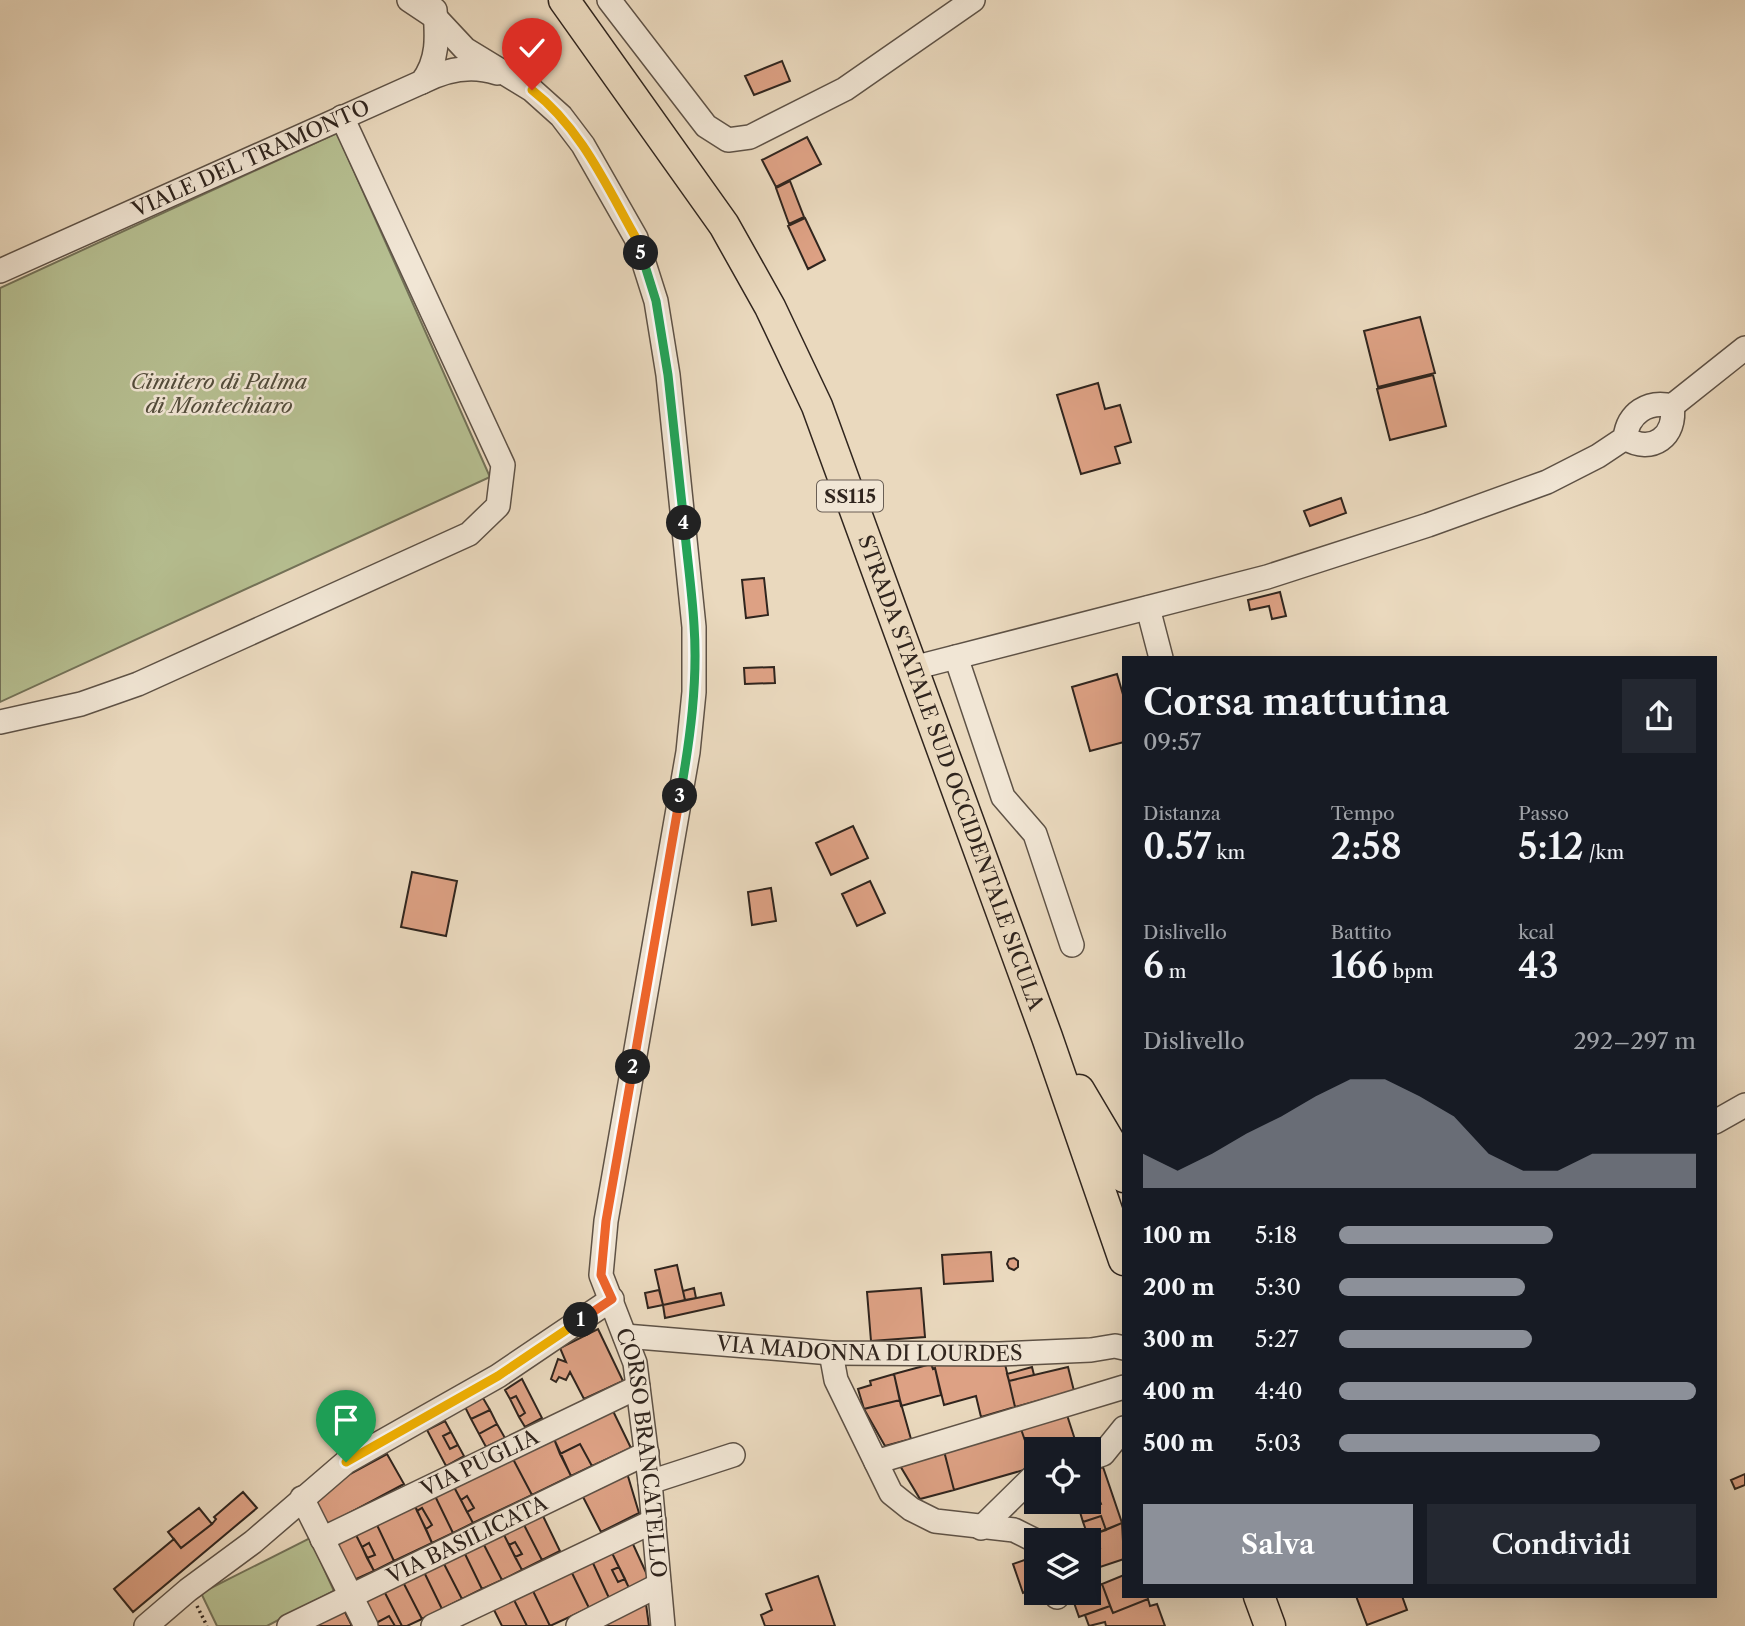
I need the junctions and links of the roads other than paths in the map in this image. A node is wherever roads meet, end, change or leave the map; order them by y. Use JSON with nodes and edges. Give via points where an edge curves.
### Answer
{"nodes":[{"id":1,"x":409,"y":0,"type":"edge"},
{"id":2,"x":564,"y":0,"type":"edge"},
{"id":3,"x":609,"y":0,"type":"edge"},
{"id":4,"x":973,"y":0,"type":"edge"},
{"id":5,"x":435,"y":9,"type":"edge"},
{"id":6,"x":515,"y":80,"type":"junction"},
{"id":7,"x":422,"y":82,"type":"junction"},
{"id":8,"x":342,"y":117,"type":"junction"},
{"id":9,"x":0,"y":271,"type":"edge"},
{"id":10,"x":1745,"y":348,"type":"edge"},
{"id":11,"x":1672,"y":406,"type":"junction"},
{"id":12,"x":1625,"y":438,"type":"junction"},
{"id":13,"x":1148,"y":608,"type":"junction"},
{"id":14,"x":1160,"y":656,"type":"edge"},
{"id":15,"x":956,"y":657,"type":"junction"},
{"id":16,"x":913,"y":668,"type":"junction"},
{"id":17,"x":0,"y":722,"type":"edge"},
{"id":18,"x":1072,"y":945,"type":"dead end"},
{"id":19,"x":1047,"y":1037,"type":"junction"},
{"id":20,"x":1745,"y":1105,"type":"edge"},
{"id":21,"x":1717,"y":1121,"type":"edge"},
{"id":22,"x":1122,"y":1172,"type":"edge"},
{"id":23,"x":1122,"y":1254,"type":"edge"},
{"id":24,"x":612,"y":1299,"type":"junction"},
{"id":25,"x":625,"y":1336,"type":"junction"},
{"id":26,"x":1121,"y":1344,"type":"edge"},
{"id":27,"x":831,"y":1353,"type":"junction"},
{"id":28,"x":638,"y":1387,"type":"junction"},
{"id":29,"x":1122,"y":1388,"type":"edge"},
{"id":30,"x":1122,"y":1431,"type":"edge"},
{"id":31,"x":647,"y":1453,"type":"junction"},
{"id":32,"x":733,"y":1455,"type":"dead end"},
{"id":33,"x":1101,"y":1455,"type":"edge"},
{"id":34,"x":876,"y":1462,"type":"junction"},
{"id":35,"x":650,"y":1482,"type":"junction"},
{"id":36,"x":1024,"y":1486,"type":"edge"},
{"id":37,"x":302,"y":1499,"type":"junction"},
{"id":38,"x":654,"y":1521,"type":"junction"},
{"id":39,"x":981,"y":1528,"type":"junction"},
{"id":40,"x":1024,"y":1535,"type":"edge"},
{"id":41,"x":322,"y":1539,"type":"junction"},
{"id":42,"x":659,"y":1585,"type":"junction"},
{"id":43,"x":350,"y":1595,"type":"junction"},
{"id":44,"x":1260,"y":1598,"type":"edge"},
{"id":45,"x":146,"y":1626,"type":"edge"},
{"id":46,"x":289,"y":1626,"type":"edge"},
{"id":47,"x":366,"y":1626,"type":"edge"},
{"id":48,"x":433,"y":1626,"type":"edge"},
{"id":49,"x":578,"y":1626,"type":"edge"},
{"id":50,"x":663,"y":1626,"type":"edge"},
{"id":51,"x":1270,"y":1626,"type":"edge"}],
"edges":[{"from":1,"to":5,"type":"street","name":"CORSO BRANCATELLO"},
{"from":2,"to":16,"type":"main road","name":"STRADA STATALE SUD OCCIDENTALE SICULA","number":"SS115","via":[[724,225],[770,307],[817,406]]},
{"from":3,"to":4,"type":"street","via":[[706,126],[728,140],[750,137],[845,89]]},
{"from":5,"to":6,"type":"street","name":"CORSO BRANCATELLO","via":[[465,49]]},
{"from":5,"to":7,"type":"street","via":[[436,54]]},
{"from":6,"to":7,"type":"street","name":"VIALE DEL TRAMONTO","via":[[471,69],[449,71]]},
{"from":6,"to":24,"type":"street","name":"CORSO BRANCATELLO","via":[[547,102],[573,130],[636,238],[656,301],[668,375],[694,627],[688,752],[606,1221],[601,1275]]},
{"from":7,"to":8,"type":"street","name":"VIALE DEL TRAMONTO"},
{"from":8,"to":9,"type":"street","name":"VIALE DEL TRAMONTO"},
{"from":8,"to":17,"type":"street","via":[[503,465],[498,506],[469,534],[138,684],[81,704]]},
{"from":10,"to":11,"type":"street"},
{"from":11,"to":12,"type":"street","via":[[1655,404],[1639,410],[1629,422]]},
{"from":11,"to":12,"type":"street","via":[[1673,424],[1656,443],[1640,445]]},
{"from":12,"to":13,"type":"street","via":[[1547,482],[1428,525],[1267,577]]},
{"from":13,"to":14,"type":"street"},
{"from":13,"to":15,"type":"street"},
{"from":15,"to":16,"type":"street"},
{"from":15,"to":18,"type":"street","via":[[1003,797],[1035,834]]},
{"from":16,"to":19,"type":"main road","name":"STRADA STATALE SUD OCCIDENTALE SICULA","number":"SS115"},
{"from":19,"to":22,"type":"main road","name":"STRADA STATALE SUD OCCIDENTALE SICULA","number":"SS115","via":[[1111,1144]]},
{"from":19,"to":23,"type":"main road","name":"STRADA STATALE SUD OCCIDENTALE SICULA","number":"SS115"},
{"from":20,"to":21,"type":"street"},
{"from":24,"to":25,"type":"street","name":"CORSO BRANCATELLO"},
{"from":24,"to":37,"type":"street","via":[[498,1376],[346,1462]]},
{"from":25,"to":27,"type":"street","name":"VIA MADONNA DI LOURDES"},
{"from":25,"to":28,"type":"street","name":"CORSO BRANCATELLO"},
{"from":26,"to":27,"type":"street","name":"VIA MADONNA DI LOURDES","via":[[1091,1350],[999,1354]]},
{"from":27,"to":34,"type":"street","via":[[836,1380]]},
{"from":28,"to":31,"type":"street","name":"CORSO BRANCATELLO"},
{"from":28,"to":41,"type":"street","name":"VIA PUGLIA"},
{"from":29,"to":34,"type":"street"},
{"from":30,"to":33,"type":"street"},
{"from":31,"to":35,"type":"street","name":"CORSO BRANCATELLO"},
{"from":31,"to":43,"type":"street","name":"VIA BASILICATA"},
{"from":32,"to":35,"type":"street"},
{"from":34,"to":39,"type":"street","via":[[891,1493],[911,1509],[936,1521]]},
{"from":35,"to":38,"type":"street","name":"CORSO BRANCATELLO"},
{"from":36,"to":39,"type":"street"},
{"from":37,"to":41,"type":"street"},
{"from":37,"to":45,"type":"street"},
{"from":38,"to":42,"type":"street","name":"CORSO BRANCATELLO"},
{"from":38,"to":48,"type":"street"},
{"from":39,"to":40,"type":"street"},
{"from":41,"to":43,"type":"street"},
{"from":42,"to":49,"type":"street"},
{"from":42,"to":50,"type":"street","name":"CORSO BRANCATELLO"},
{"from":43,"to":46,"type":"street","name":"VIA BASILICATA"},
{"from":43,"to":47,"type":"street"},
{"from":44,"to":51,"type":"main road"}]}
